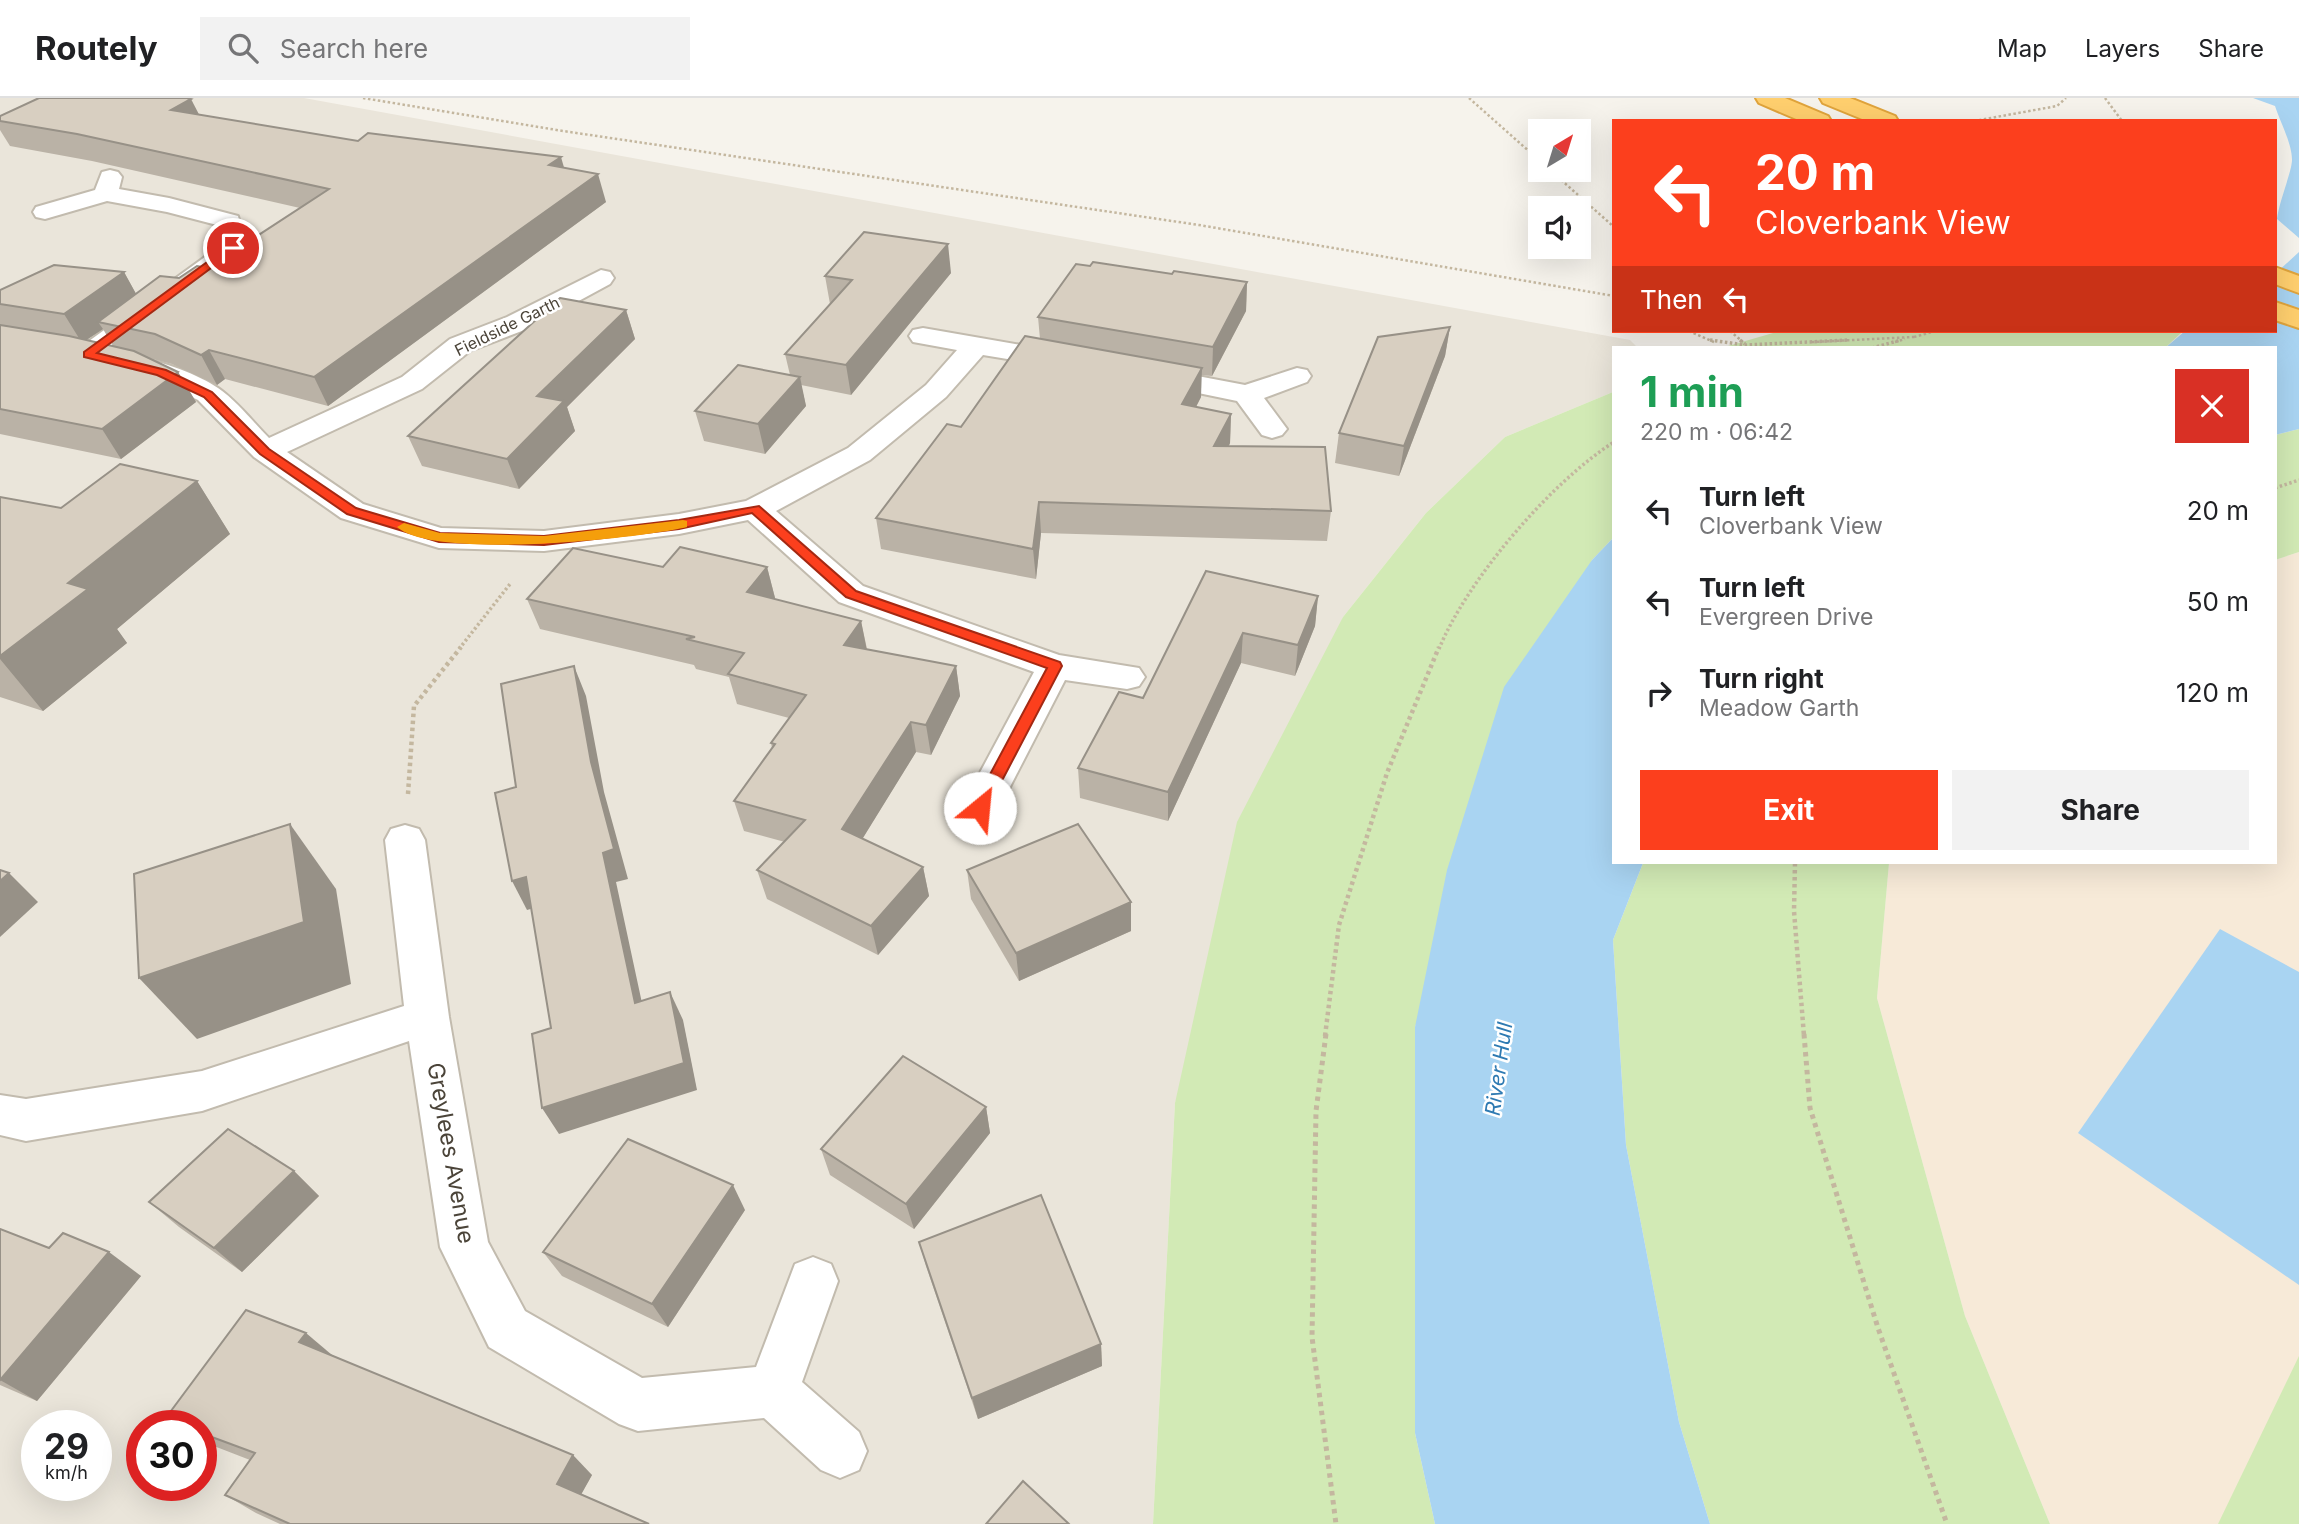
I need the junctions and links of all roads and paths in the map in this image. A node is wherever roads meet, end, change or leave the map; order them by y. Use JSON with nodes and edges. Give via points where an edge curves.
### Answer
{"nodes":[{"id":1,"x":363,"y":98,"type":"edge"},
{"id":2,"x":1469,"y":98,"type":"edge"},
{"id":3,"x":1768,"y":98,"type":"edge"},
{"id":4,"x":1831,"y":98,"type":"edge"},
{"id":5,"x":2066,"y":98,"type":"edge"},
{"id":6,"x":2105,"y":98,"type":"edge"},
{"id":7,"x":1815,"y":119,"type":"edge"},
{"id":8,"x":1882,"y":119,"type":"edge"},
{"id":9,"x":1985,"y":119,"type":"edge"},
{"id":10,"x":2121,"y":119,"type":"edge"},
{"id":11,"x":1528,"y":150,"type":"edge"},
{"id":12,"x":1563,"y":182,"type":"edge"},
{"id":13,"x":45,"y":212,"type":"dead end"},
{"id":14,"x":1612,"y":225,"type":"edge"},
{"id":15,"x":629,"y":276,"type":"dead end"},
{"id":16,"x":2277,"y":276,"type":"edge"},
{"id":17,"x":2299,"y":285,"type":"edge"},
{"id":18,"x":1612,"y":296,"type":"edge"},
{"id":19,"x":2277,"y":311,"type":"edge"},
{"id":20,"x":2299,"y":320,"type":"edge"},
{"id":21,"x":1694,"y":333,"type":"edge"},
{"id":22,"x":1732,"y":333,"type":"edge"},
{"id":23,"x":1929,"y":333,"type":"edge"},
{"id":24,"x":923,"y":337,"type":"dead end"},
{"id":25,"x":1914,"y":337,"type":"junction"},
{"id":26,"x":1745,"y":345,"type":"junction"},
{"id":27,"x":1880,"y":346,"type":"edge"},
{"id":28,"x":975,"y":347,"type":"junction"},
{"id":29,"x":1297,"y":376,"type":"dead end"},
{"id":30,"x":1247,"y":394,"type":"junction"},
{"id":31,"x":1272,"y":429,"type":"dead end"},
{"id":32,"x":1612,"y":443,"type":"edge"},
{"id":33,"x":265,"y":451,"type":"junction"},
{"id":34,"x":2299,"y":480,"type":"edge"},
{"id":35,"x":2277,"y":487,"type":"edge"},
{"id":36,"x":755,"y":509,"type":"junction"},
{"id":37,"x":544,"y":541,"type":"junction"},
{"id":38,"x":1055,"y":666,"type":"junction"},
{"id":39,"x":1127,"y":677,"type":"dead end"},
{"id":40,"x":980,"y":808,"type":"dead end"},
{"id":41,"x":405,"y":840,"type":"joint"},
{"id":42,"x":1795,"y":864,"type":"edge"},
{"id":43,"x":427,"y":1017,"type":"junction"},
{"id":44,"x":0,"y":1115,"type":"edge"},
{"id":45,"x":813,"y":1281,"type":"dead end"},
{"id":46,"x":773,"y":1391,"type":"junction"},
{"id":47,"x":840,"y":1451,"type":"dead end"},
{"id":48,"x":1336,"y":1524,"type":"edge"},
{"id":49,"x":1947,"y":1524,"type":"edge"}],
"edges":[{"from":1,"to":18,"type":"path","via":[[1199,225]]},
{"from":2,"to":11,"type":"path"},
{"from":3,"to":7,"type":"highway"},
{"from":4,"to":8,"type":"highway"},
{"from":5,"to":9,"type":"path","via":[[2057,106]]},
{"from":6,"to":10,"type":"path"},
{"from":12,"to":14,"type":"path"},
{"from":13,"to":33,"type":"street","via":[[108,186],[229,221],[233,248],[75,353],[162,372],[208,394]]},
{"from":15,"to":33,"type":"street","name":"Fieldside Garth","via":[[592,270],[517,323],[460,345],[412,383]]},
{"from":16,"to":17,"type":"highway"},
{"from":19,"to":20,"type":"highway"},
{"from":21,"to":26,"type":"path","via":[[1714,342]]},
{"from":22,"to":26,"type":"path"},
{"from":23,"to":25,"type":"path"},
{"from":24,"to":28,"type":"street"},
{"from":25,"to":26,"type":"path"},
{"from":25,"to":27,"type":"path"},
{"from":28,"to":30,"type":"street"},
{"from":28,"to":36,"type":"street","via":[[936,391],[859,454]]},
{"from":29,"to":30,"type":"street"},
{"from":30,"to":31,"type":"street"},
{"from":32,"to":48,"type":"path","via":[[1592,456],[1523,524],[1452,616],[1387,773],[1339,925],[1316,1111],[1312,1337]]},
{"from":33,"to":37,"type":"street","via":[[352,511],[439,538]]},
{"from":34,"to":35,"type":"path"},
{"from":36,"to":37,"type":"street"},
{"from":36,"to":38,"type":"street","via":[[851,594]]},
{"from":37,"to":41,"type":"path","via":[[414,706]]},
{"from":38,"to":39,"type":"street"},
{"from":38,"to":40,"type":"street"},
{"from":41,"to":43,"type":"street","name":"Greylees Avenue"},
{"from":42,"to":49,"type":"path","via":[[1794,911],[1810,1108],[1878,1328]]},
{"from":43,"to":44,"type":"street","via":[[202,1091],[26,1120]]},
{"from":43,"to":46,"type":"street","name":"Greylees Avenue","via":[[464,1247],[507,1329],[638,1405]]},
{"from":45,"to":46,"type":"street"},
{"from":46,"to":47,"type":"street"}]}
